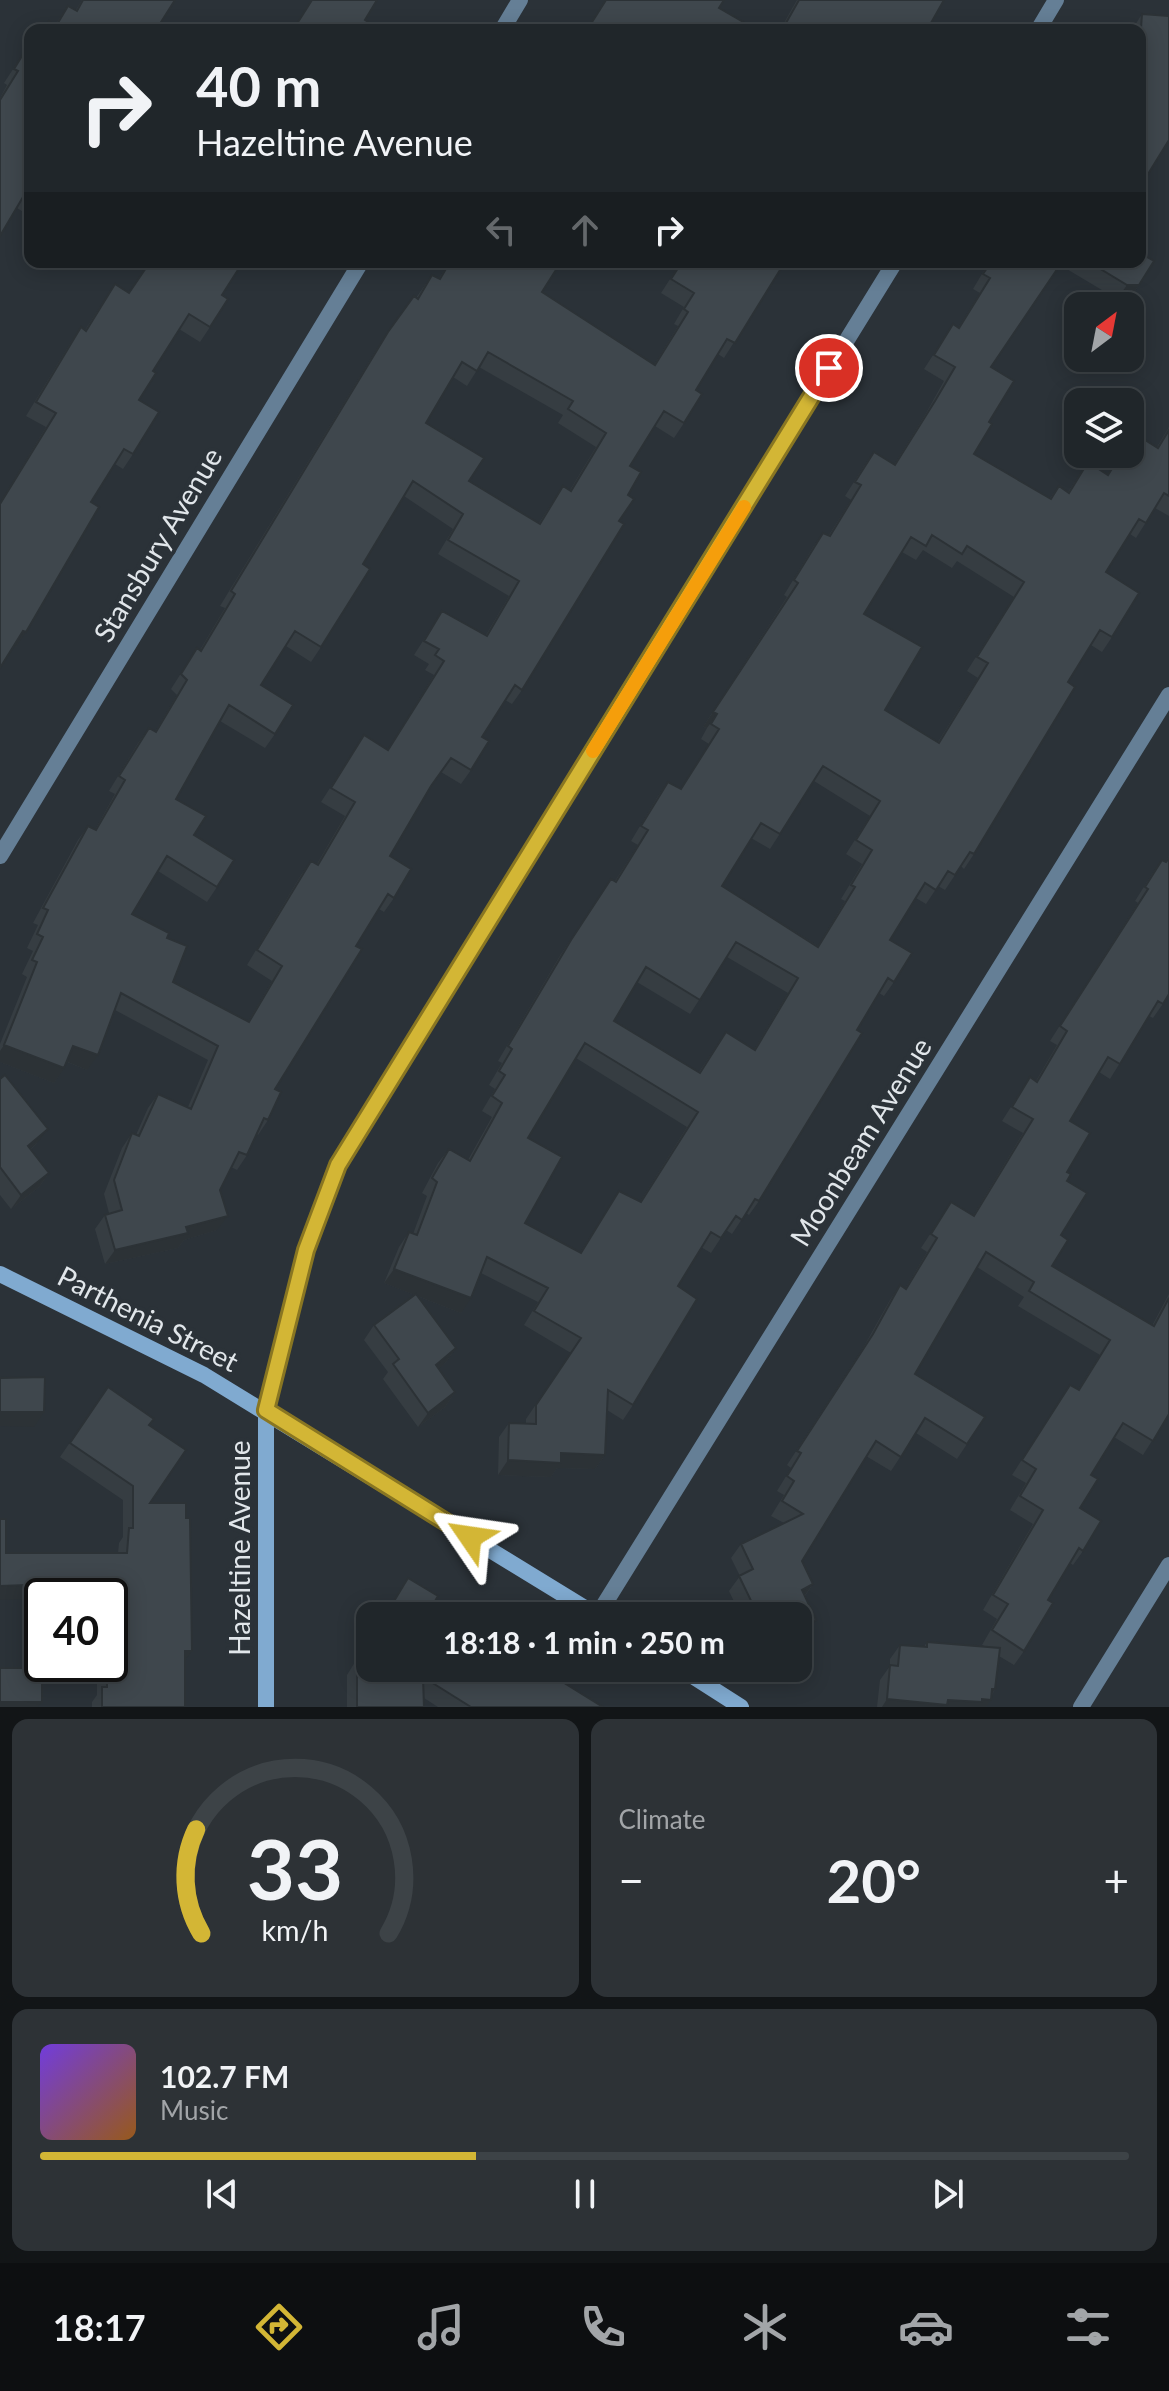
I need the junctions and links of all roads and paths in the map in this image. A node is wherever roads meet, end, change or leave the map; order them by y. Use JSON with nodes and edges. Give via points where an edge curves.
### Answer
{"nodes":[{"id":1,"x":520,"y":0,"type":"edge"},
{"id":2,"x":1056,"y":0,"type":"edge"},
{"id":3,"x":506,"y":24,"type":"edge"},
{"id":4,"x":1042,"y":24,"type":"edge"},
{"id":5,"x":357,"y":268,"type":"edge"},
{"id":6,"x":891,"y":268,"type":"edge"},
{"id":7,"x":1169,"y":695,"type":"edge"},
{"id":8,"x":0,"y":856,"type":"edge"},
{"id":9,"x":0,"y":1274,"type":"edge"},
{"id":10,"x":266,"y":1410,"type":"junction"},
{"id":11,"x":1169,"y":1565,"type":"edge"},
{"id":12,"x":575,"y":1602,"type":"edge"},
{"id":13,"x":606,"y":1602,"type":"edge"},
{"id":14,"x":702,"y":1682,"type":"edge"},
{"id":15,"x":266,"y":1707,"type":"edge"},
{"id":16,"x":741,"y":1707,"type":"edge"},
{"id":17,"x":1081,"y":1707,"type":"edge"}],
"edges":[{"from":1,"to":3,"type":"street"},
{"from":2,"to":4,"type":"street"},
{"from":5,"to":8,"type":"street","name":"Stansbury Avenue"},
{"from":6,"to":10,"type":"street","name":"Hazeltine Avenue","via":[[338,1165],[306,1250]]},
{"from":7,"to":13,"type":"street","name":"Moonbeam Avenue"},
{"from":9,"to":10,"type":"street","name":"Parthenia Street"},
{"from":10,"to":12,"type":"street","name":"Parthenia Street"},
{"from":10,"to":15,"type":"street","name":"Hazeltine Avenue"},
{"from":11,"to":17,"type":"street"},
{"from":14,"to":16,"type":"street"}]}
